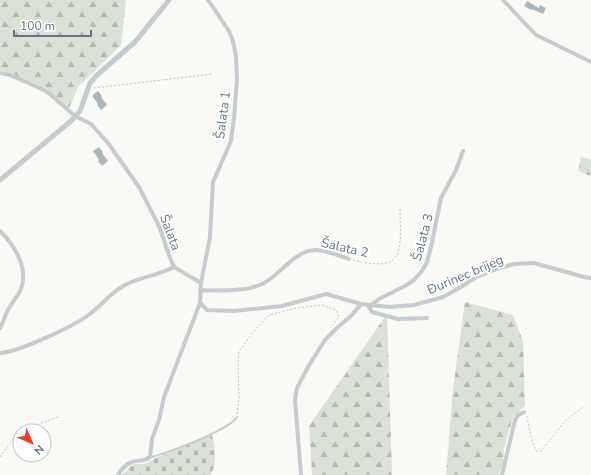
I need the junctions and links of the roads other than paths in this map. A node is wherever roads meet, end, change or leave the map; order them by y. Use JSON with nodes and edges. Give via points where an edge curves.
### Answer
{"nodes":[{"id":1,"x":169,"y":0,"type":"edge"},
{"id":2,"x":208,"y":0,"type":"edge"},
{"id":3,"x":504,"y":0,"type":"edge"},
{"id":4,"x":591,"y":62,"type":"edge"},
{"id":5,"x":0,"y":72,"type":"edge"},
{"id":6,"x":75,"y":116,"type":"junction"},
{"id":7,"x":463,"y":151,"type":"dead end"},
{"id":8,"x":0,"y":180,"type":"edge"},
{"id":9,"x":0,"y":231,"type":"edge"},
{"id":10,"x":349,"y":259,"type":"road end"},
{"id":11,"x":174,"y":267,"type":"junction"},
{"id":12,"x":591,"y":278,"type":"edge"},
{"id":13,"x":201,"y":283,"type":"junction"},
{"id":14,"x":200,"y":290,"type":"junction"},
{"id":15,"x":200,"y":303,"type":"junction"},
{"id":16,"x":361,"y":304,"type":"junction"},
{"id":17,"x":370,"y":305,"type":"junction"},
{"id":18,"x":427,"y":318,"type":"dead end"},
{"id":19,"x":0,"y":328,"type":"edge"},
{"id":20,"x":0,"y":353,"type":"edge"},
{"id":21,"x":524,"y":412,"type":"road end"},
{"id":22,"x":237,"y":417,"type":"road end"},
{"id":23,"x":150,"y":457,"type":"junction"},
{"id":24,"x":118,"y":475,"type":"edge"},
{"id":25,"x":301,"y":475,"type":"edge"},
{"id":26,"x":502,"y":475,"type":"edge"}],
"edges":[{"from":1,"to":6,"type":"street","via":[[135,42],[97,75],[88,88],[80,111]]},
{"from":2,"to":13,"type":"street","name":"Šalata 1","via":[[229,31],[237,80],[231,141],[213,182],[210,237]]},
{"from":3,"to":4,"type":"street","via":[[536,35]]},
{"from":5,"to":6,"type":"street","name":"Šalata","via":[[44,90]]},
{"from":6,"to":8,"type":"street"},
{"from":6,"to":11,"type":"street","name":"Šalata","via":[[91,124],[139,186],[159,226]]},
{"from":7,"to":17,"type":"street","name":"Šalata 3","via":[[441,198],[431,247],[422,271],[405,286]]},
{"from":9,"to":19,"type":"street","via":[[11,243],[20,260],[24,281]]},
{"from":10,"to":14,"type":"street","name":"Šalata 2","via":[[312,250],[297,257],[261,285],[247,289]]},
{"from":11,"to":13,"type":"street","name":"Šalata"},
{"from":11,"to":20,"type":"street","via":[[127,284],[71,326],[38,341]]},
{"from":12,"to":17,"type":"street","name":"Đurinec brijeg","via":[[534,263],[514,264],[476,277],[443,297],[399,306]]},
{"from":13,"to":14,"type":"street"},
{"from":14,"to":15,"type":"street"},
{"from":15,"to":16,"type":"street","name":"Đurinec brijeg","via":[[207,310],[234,311],[282,306],[326,294]]},
{"from":15,"to":23,"type":"street","via":[[164,397],[160,420],[152,439]]},
{"from":16,"to":17,"type":"street","name":"Đurinec brijeg"},
{"from":16,"to":25,"type":"street","via":[[325,340],[296,392]]},
{"from":17,"to":18,"type":"street","name":"Đurinec brijeg","via":[[372,312],[398,319]]},
{"from":21,"to":26,"type":"street","via":[[515,420]]},
{"from":22,"to":23,"type":"lane","via":[[230,425],[217,432]]},
{"from":23,"to":24,"type":"street","via":[[143,462],[134,461],[128,464]]}]}
